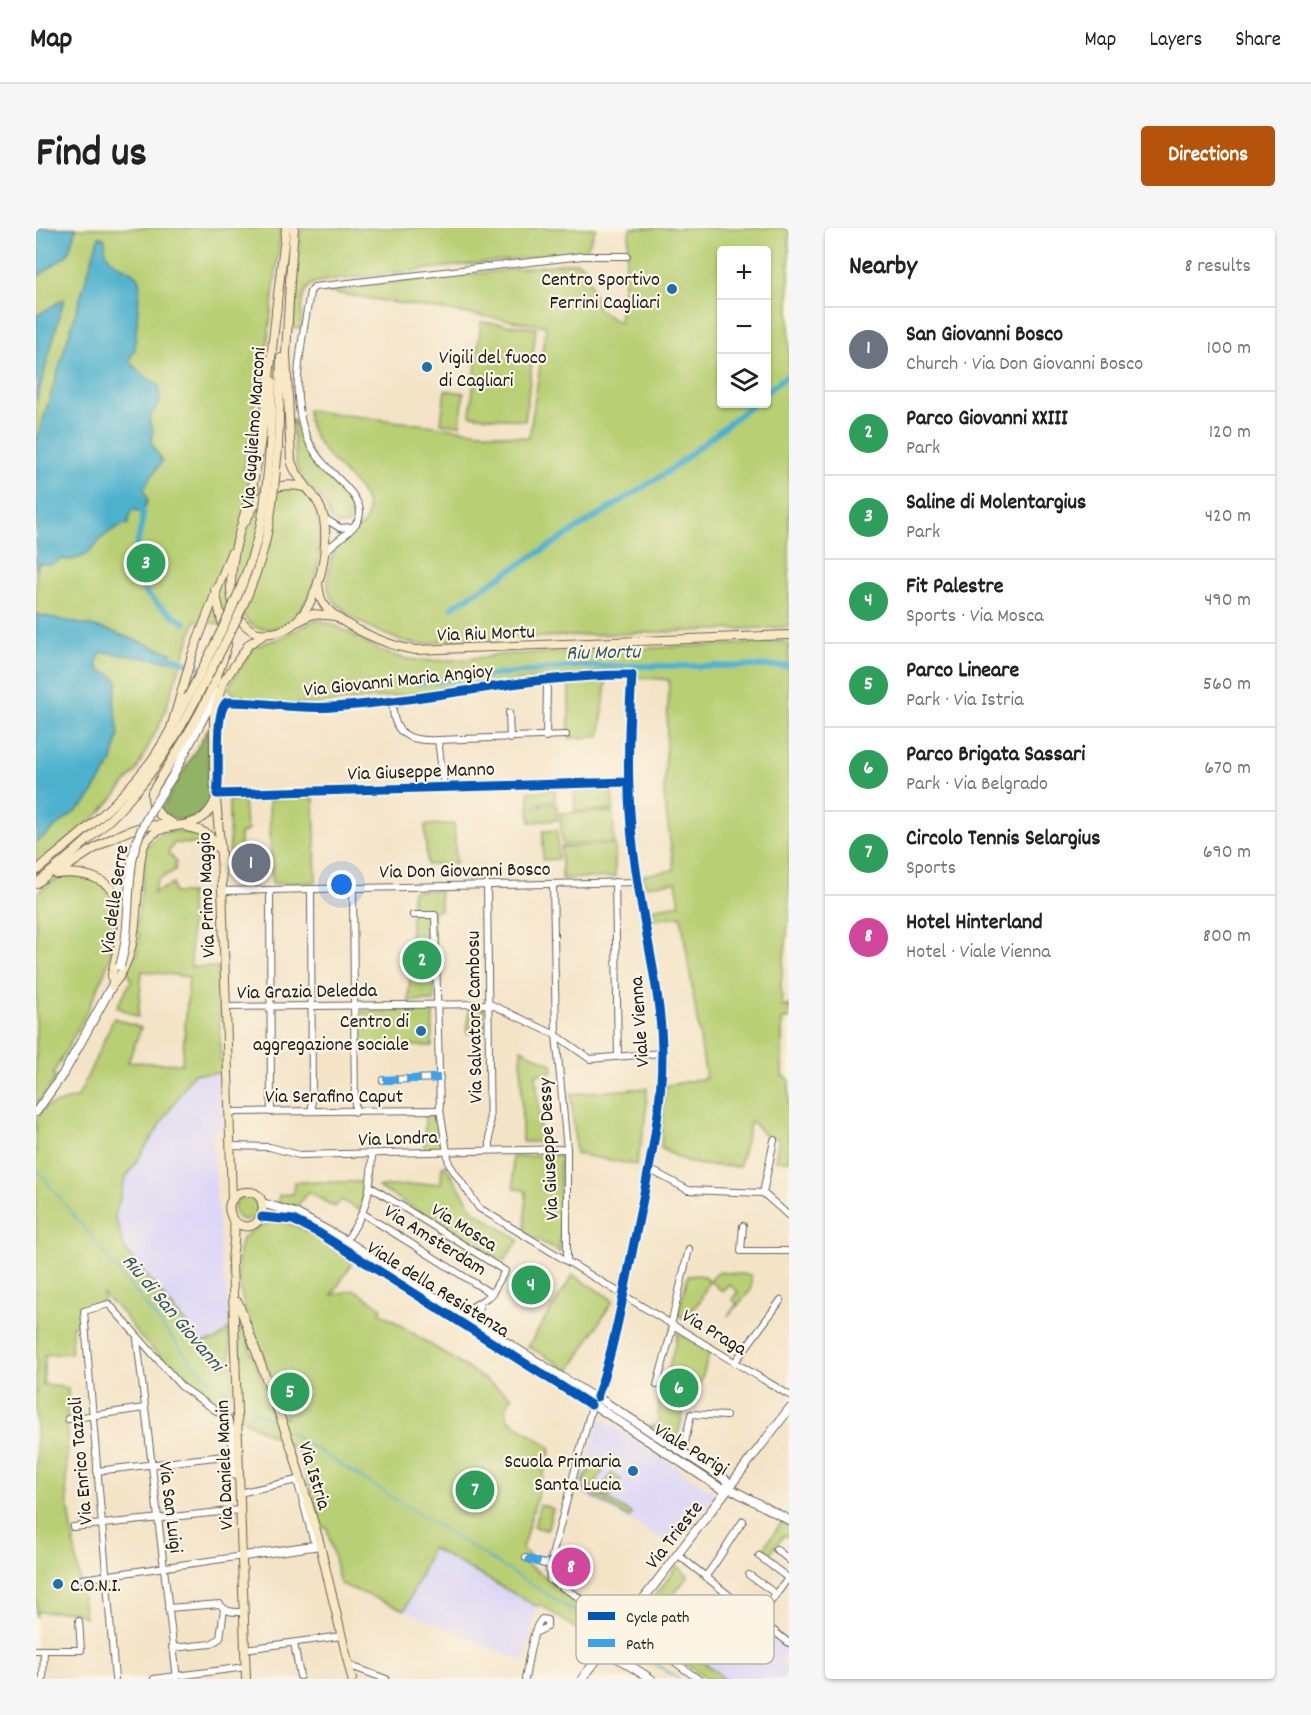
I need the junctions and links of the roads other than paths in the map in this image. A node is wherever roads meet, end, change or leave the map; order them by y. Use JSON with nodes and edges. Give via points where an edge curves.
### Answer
{"nodes":[{"id":1,"x":286,"y":228,"type":"edge"},
{"id":2,"x":294,"y":228,"type":"edge"},
{"id":3,"x":627,"y":256,"type":"dead end"},
{"id":4,"x":291,"y":264,"type":"junction"},
{"id":5,"x":277,"y":306,"type":"junction"},
{"id":6,"x":274,"y":447,"type":"junction"},
{"id":7,"x":305,"y":487,"type":"junction"},
{"id":8,"x":324,"y":518,"type":"junction"},
{"id":9,"x":355,"y":526,"type":"junction"},
{"id":10,"x":237,"y":539,"type":"junction"},
{"id":11,"x":325,"y":552,"type":"junction"},
{"id":12,"x":318,"y":582,"type":"junction"},
{"id":13,"x":215,"y":588,"type":"junction"},
{"id":14,"x":337,"y":616,"type":"junction"},
{"id":15,"x":296,"y":622,"type":"junction"},
{"id":16,"x":266,"y":634,"type":"junction"},
{"id":17,"x":789,"y":635,"type":"edge"},
{"id":18,"x":227,"y":645,"type":"junction"},
{"id":19,"x":632,"y":675,"type":"joint"},
{"id":20,"x":547,"y":685,"type":"dead end"},
{"id":21,"x":220,"y":686,"type":"junction"},
{"id":22,"x":191,"y":699,"type":"junction"},
{"id":23,"x":393,"y":700,"type":"junction"},
{"id":24,"x":509,"y":713,"type":"dead end"},
{"id":25,"x":171,"y":728,"type":"junction"},
{"id":26,"x":566,"y":735,"type":"dead end"},
{"id":27,"x":546,"y":737,"type":"junction"},
{"id":28,"x":510,"y":739,"type":"junction"},
{"id":29,"x":438,"y":741,"type":"junction"},
{"id":30,"x":627,"y":782,"type":"junction"},
{"id":31,"x":444,"y":787,"type":"junction"},
{"id":32,"x":217,"y":794,"type":"junction"},
{"id":33,"x":181,"y":826,"type":"junction"},
{"id":34,"x":221,"y":854,"type":"junction"},
{"id":35,"x":36,"y":871,"type":"edge"},
{"id":36,"x":54,"y":875,"type":"junction"},
{"id":37,"x":615,"y":882,"type":"junction"},
{"id":38,"x":638,"y":882,"type":"junction"},
{"id":39,"x":487,"y":884,"type":"junction"},
{"id":40,"x":554,"y":884,"type":"junction"},
{"id":41,"x":36,"y":886,"type":"edge"},
{"id":42,"x":353,"y":888,"type":"junction"},
{"id":43,"x":270,"y":890,"type":"junction"},
{"id":44,"x":311,"y":890,"type":"junction"},
{"id":45,"x":221,"y":891,"type":"junction"},
{"id":46,"x":413,"y":915,"type":"dead end"},
{"id":47,"x":113,"y":984,"type":"junction"},
{"id":48,"x":490,"y":1004,"type":"junction"},
{"id":49,"x":437,"y":1005,"type":"junction"},
{"id":50,"x":312,"y":1006,"type":"junction"},
{"id":51,"x":354,"y":1006,"type":"junction"},
{"id":52,"x":225,"y":1007,"type":"junction"},
{"id":53,"x":269,"y":1007,"type":"junction"},
{"id":54,"x":556,"y":1035,"type":"junction"},
{"id":55,"x":662,"y":1053,"type":"junction"},
{"id":56,"x":618,"y":1057,"type":"junction"},
{"id":57,"x":440,"y":1078,"type":"junction"},
{"id":58,"x":383,"y":1080,"type":"dead end"},
{"id":59,"x":440,"y":1110,"type":"junction"},
{"id":60,"x":312,"y":1111,"type":"junction"},
{"id":61,"x":36,"y":1112,"type":"edge"},
{"id":62,"x":229,"y":1112,"type":"junction"},
{"id":63,"x":271,"y":1112,"type":"junction"},
{"id":64,"x":355,"y":1112,"type":"junction"},
{"id":65,"x":774,"y":1140,"type":"dead end"},
{"id":66,"x":230,"y":1146,"type":"junction"},
{"id":67,"x":490,"y":1149,"type":"junction"},
{"id":68,"x":567,"y":1149,"type":"junction"},
{"id":69,"x":447,"y":1152,"type":"junction"},
{"id":70,"x":372,"y":1155,"type":"junction"},
{"id":71,"x":649,"y":1169,"type":"junction"},
{"id":72,"x":232,"y":1176,"type":"junction"},
{"id":73,"x":371,"y":1187,"type":"junction"},
{"id":74,"x":246,"y":1192,"type":"junction"},
{"id":75,"x":763,"y":1192,"type":"junction"},
{"id":76,"x":232,"y":1199,"type":"junction"},
{"id":77,"x":262,"y":1203,"type":"junction"},
{"id":78,"x":362,"y":1213,"type":"junction"},
{"id":79,"x":789,"y":1216,"type":"edge"},
{"id":80,"x":262,"y":1217,"type":"junction"},
{"id":81,"x":232,"y":1220,"type":"junction"},
{"id":82,"x":248,"y":1226,"type":"junction"},
{"id":83,"x":743,"y":1226,"type":"dead end"},
{"id":84,"x":346,"y":1241,"type":"junction"},
{"id":85,"x":233,"y":1244,"type":"junction"},
{"id":86,"x":689,"y":1249,"type":"dead end"},
{"id":87,"x":789,"y":1251,"type":"edge"},
{"id":88,"x":567,"y":1261,"type":"junction"},
{"id":89,"x":235,"y":1284,"type":"junction"},
{"id":90,"x":492,"y":1294,"type":"junction"},
{"id":91,"x":623,"y":1296,"type":"junction"},
{"id":92,"x":781,"y":1300,"type":"dead end"},
{"id":93,"x":480,"y":1302,"type":"junction"},
{"id":94,"x":461,"y":1315,"type":"junction"},
{"id":95,"x":672,"y":1325,"type":"junction"},
{"id":96,"x":484,"y":1329,"type":"junction"},
{"id":97,"x":137,"y":1339,"type":"junction"},
{"id":98,"x":735,"y":1362,"type":"junction"},
{"id":99,"x":657,"y":1385,"type":"dead end"},
{"id":100,"x":789,"y":1395,"type":"edge"},
{"id":101,"x":595,"y":1402,"type":"junction"},
{"id":102,"x":144,"y":1408,"type":"junction"},
{"id":103,"x":789,"y":1409,"type":"edge"},
{"id":104,"x":91,"y":1416,"type":"junction"},
{"id":105,"x":726,"y":1416,"type":"dead end"},
{"id":106,"x":68,"y":1419,"type":"dead end"},
{"id":107,"x":683,"y":1452,"type":"junction"},
{"id":108,"x":232,"y":1455,"type":"junction"},
{"id":109,"x":150,"y":1464,"type":"junction"},
{"id":110,"x":97,"y":1471,"type":"junction"},
{"id":111,"x":238,"y":1478,"type":"junction"},
{"id":112,"x":729,"y":1488,"type":"junction"},
{"id":113,"x":239,"y":1492,"type":"junction"},
{"id":114,"x":240,"y":1510,"type":"junction"},
{"id":115,"x":158,"y":1519,"type":"junction"},
{"id":116,"x":789,"y":1520,"type":"edge"},
{"id":117,"x":743,"y":1521,"type":"dead end"},
{"id":118,"x":102,"y":1525,"type":"junction"},
{"id":119,"x":73,"y":1527,"type":"dead end"},
{"id":120,"x":320,"y":1545,"type":"junction"},
{"id":121,"x":776,"y":1549,"type":"dead end"},
{"id":122,"x":677,"y":1554,"type":"junction"},
{"id":123,"x":244,"y":1556,"type":"junction"},
{"id":124,"x":759,"y":1556,"type":"dead end"},
{"id":125,"x":526,"y":1558,"type":"dead end"},
{"id":126,"x":789,"y":1560,"type":"edge"},
{"id":127,"x":550,"y":1564,"type":"junction"},
{"id":128,"x":164,"y":1568,"type":"junction"},
{"id":129,"x":106,"y":1575,"type":"junction"},
{"id":130,"x":749,"y":1575,"type":"dead end"},
{"id":131,"x":705,"y":1577,"type":"junction"},
{"id":132,"x":788,"y":1577,"type":"edge"},
{"id":133,"x":82,"y":1579,"type":"dead end"},
{"id":134,"x":776,"y":1594,"type":"junction"},
{"id":135,"x":647,"y":1595,"type":"edge"},
{"id":136,"x":728,"y":1595,"type":"edge"},
{"id":137,"x":576,"y":1596,"type":"edge"},
{"id":138,"x":774,"y":1597,"type":"edge"},
{"id":139,"x":168,"y":1608,"type":"junction"},
{"id":140,"x":224,"y":1610,"type":"junction"},
{"id":141,"x":244,"y":1612,"type":"junction"},
{"id":142,"x":79,"y":1621,"type":"dead end"},
{"id":143,"x":774,"y":1631,"type":"edge"},
{"id":144,"x":535,"y":1633,"type":"dead end"},
{"id":145,"x":341,"y":1636,"type":"junction"},
{"id":146,"x":294,"y":1643,"type":"junction"},
{"id":147,"x":789,"y":1643,"type":"edge"},
{"id":148,"x":172,"y":1648,"type":"junction"},
{"id":149,"x":36,"y":1650,"type":"edge"},
{"id":150,"x":44,"y":1650,"type":"junction"},
{"id":151,"x":245,"y":1650,"type":"junction"},
{"id":152,"x":594,"y":1664,"type":"edge"},
{"id":153,"x":629,"y":1664,"type":"edge"},
{"id":154,"x":677,"y":1664,"type":"edge"},
{"id":155,"x":348,"y":1665,"type":"junction"},
{"id":156,"x":246,"y":1667,"type":"junction"},
{"id":157,"x":300,"y":1676,"type":"dead end"},
{"id":158,"x":177,"y":1678,"type":"edge"},
{"id":159,"x":43,"y":1679,"type":"edge"},
{"id":160,"x":115,"y":1679,"type":"edge"},
{"id":161,"x":154,"y":1679,"type":"edge"},
{"id":162,"x":246,"y":1679,"type":"edge"},
{"id":163,"x":352,"y":1679,"type":"edge"},
{"id":164,"x":386,"y":1679,"type":"edge"},
{"id":165,"x":525,"y":1679,"type":"edge"},
{"id":166,"x":582,"y":1679,"type":"edge"},
{"id":167,"x":651,"y":1679,"type":"edge"},
{"id":168,"x":698,"y":1679,"type":"edge"}],
"edges":[{"from":1,"to":5,"type":"main road","name":"Via Guglielmo Marconi"},
{"from":2,"to":4,"type":"main road","name":"Via Guglielmo Marconi"},
{"from":3,"to":9,"type":"street","via":[[582,256],[314,287],[300,356],[300,422],[319,459],[356,499],[360,512]]},
{"from":4,"to":6,"type":"main road","name":"Via Guglielmo Marconi"},
{"from":4,"to":7,"type":"main road","via":[[286,354],[288,425],[291,461],[295,475]]},
{"from":5,"to":6,"type":"main road","name":"Via Guglielmo Marconi"},
{"from":5,"to":10,"type":"main road","via":[[256,468]]},
{"from":6,"to":22,"type":"main road","name":"Via Guglielmo Marconi","bridge":true,"via":[[256,543],[243,583]]},
{"from":6,"to":22,"type":"main road","name":"Via Guglielmo Marconi","bridge":true,"via":[[273,503],[264,548],[235,622]]},
{"from":7,"to":8,"type":"main road","via":[[320,503]]},
{"from":7,"to":10,"type":"main road","via":[[272,487],[255,505]]},
{"from":8,"to":9,"type":"street","via":[[340,528]]},
{"from":8,"to":11,"type":"main road"},
{"from":9,"to":11,"type":"street"},
{"from":10,"to":13,"type":"main road"},
{"from":10,"to":16,"type":"main road","via":[[231,580],[235,611],[250,630]]},
{"from":11,"to":12,"type":"main road"},
{"from":12,"to":14,"type":"main road","name":"Via Riu Mortu","via":[[322,602]]},
{"from":12,"to":15,"type":"main road"},
{"from":13,"to":18,"type":"main road"},
{"from":13,"to":25,"type":"main road"},
{"from":14,"to":15,"type":"main road","via":[[313,614]]},
{"from":14,"to":17,"type":"main road","name":"Via Riu Mortu","via":[[374,638],[416,650]]},
{"from":15,"to":16,"type":"main road","via":[[280,632]]},
{"from":16,"to":21,"type":"main road","name":"Via Primo Maggio","via":[[249,644]]},
{"from":18,"to":21,"type":"main road"},
{"from":18,"to":33,"type":"main road","via":[[215,680],[152,792],[154,809],[162,818]]},
{"from":19,"to":23,"type":"street","name":"Via Giovanni Maria Angioy","via":[[548,680]]},
{"from":19,"to":30,"type":"street","name":"Viale Vienna"},
{"from":20,"to":27,"type":"street"},
{"from":21,"to":32,"type":"main road","name":"Via Primo Maggio","via":[[213,736]]},
{"from":21,"to":47,"type":"street","name":"Via delle Serre","bridge":true,"via":[[136,843],[128,928]]},
{"from":22,"to":25,"type":"main road"},
{"from":22,"to":41,"type":"main road","via":[[164,757],[140,790]]},
{"from":23,"to":29,"type":"street","via":[[394,722],[399,730],[418,741]]},
{"from":23,"to":32,"type":"street","name":"Via Giovanni Maria Angioy","via":[[310,708],[225,702],[219,721]]},
{"from":24,"to":28,"type":"street"},
{"from":25,"to":35,"type":"main road","via":[[123,796]]},
{"from":26,"to":27,"type":"street"},
{"from":27,"to":28,"type":"street"},
{"from":28,"to":29,"type":"street"},
{"from":29,"to":31,"type":"street"},
{"from":30,"to":31,"type":"street","name":"Via Giuseppe Manno"},
{"from":30,"to":38,"type":"street","name":"Viale Vienna"},
{"from":31,"to":32,"type":"street","name":"Via Giuseppe Manno"},
{"from":32,"to":33,"type":"main road","via":[[201,821]]},
{"from":32,"to":34,"type":"main road","name":"Via Primo Maggio"},
{"from":33,"to":34,"type":"main road","via":[[205,832],[214,839]]},
{"from":33,"to":36,"type":"main road","via":[[124,831]]},
{"from":33,"to":47,"type":"main road","via":[[157,832],[144,845],[130,949],[124,972]]},
{"from":34,"to":45,"type":"main road","name":"Via Primo Maggio"},
{"from":36,"to":41,"type":"main road"},
{"from":36,"to":47,"type":"main road","via":[[90,875],[106,883],[115,895],[122,911],[122,924]]},
{"from":37,"to":38,"type":"street","name":"Via Don Giovanni Bosco"},
{"from":37,"to":40,"type":"street","name":"Via Don Giovanni Bosco"},
{"from":37,"to":56,"type":"street"},
{"from":38,"to":55,"type":"street","name":"Viale Vienna"},
{"from":39,"to":40,"type":"street","name":"Via Don Giovanni Bosco"},
{"from":39,"to":42,"type":"street","name":"Via Don Giovanni Bosco"},
{"from":39,"to":48,"type":"street","name":"Via Salvatore Cambosu"},
{"from":40,"to":54,"type":"street","name":"Via Giuseppe Dessy"},
{"from":42,"to":44,"type":"street","name":"Via Don Giovanni Bosco"},
{"from":42,"to":51,"type":"street"},
{"from":43,"to":44,"type":"street","name":"Via Don Giovanni Bosco"},
{"from":43,"to":45,"type":"street","name":"Via Don Giovanni Bosco"},
{"from":43,"to":53,"type":"street"},
{"from":44,"to":50,"type":"street"},
{"from":45,"to":52,"type":"main road","name":"Via Primo Maggio"},
{"from":46,"to":49,"type":"street","name":"Via Praga","via":[[435,915]]},
{"from":47,"to":61,"type":"street","name":"Via delle Serre","via":[[67,1068]]},
{"from":48,"to":49,"type":"street","name":"Via Grazia Deledda"},
{"from":48,"to":54,"type":"street","name":"Via Grazia Deledda"},
{"from":48,"to":67,"type":"street","name":"Via Salvatore Cambosu"},
{"from":49,"to":51,"type":"street","name":"Via Grazia Deledda"},
{"from":49,"to":57,"type":"street","name":"Via Praga"},
{"from":50,"to":51,"type":"street","name":"Via Grazia Deledda"},
{"from":50,"to":53,"type":"street","name":"Via Grazia Deledda"},
{"from":50,"to":60,"type":"street"},
{"from":51,"to":64,"type":"street"},
{"from":52,"to":53,"type":"street","name":"Via Grazia Deledda"},
{"from":52,"to":62,"type":"main road","name":"Via Primo Maggio"},
{"from":53,"to":63,"type":"street"},
{"from":54,"to":56,"type":"street","name":"Via Grazia Deledda","via":[[590,1059]]},
{"from":54,"to":68,"type":"street","name":"Via Giuseppe Dessy"},
{"from":55,"to":56,"type":"street","name":"Via Grazia Deledda"},
{"from":55,"to":71,"type":"street","name":"Viale Vienna"},
{"from":57,"to":58,"type":"street"},
{"from":57,"to":59,"type":"street","name":"Via Praga"},
{"from":59,"to":64,"type":"street","name":"Via Serafino Caput"},
{"from":59,"to":69,"type":"street","name":"Via Praga"},
{"from":60,"to":63,"type":"street","name":"Via Serafino Caput"},
{"from":60,"to":64,"type":"street","name":"Via Serafino Caput"},
{"from":62,"to":63,"type":"street","name":"Via Serafino Caput"},
{"from":62,"to":66,"type":"main road","name":"Via Primo Maggio"},
{"from":65,"to":75,"type":"street"},
{"from":66,"to":70,"type":"street","name":"Via Londra","via":[[270,1147],[299,1155]]},
{"from":66,"to":72,"type":"main road","name":"Via Primo Maggio"},
{"from":67,"to":68,"type":"street","name":"Via Londra"},
{"from":67,"to":69,"type":"street","name":"Via Londra"},
{"from":68,"to":88,"type":"street","name":"Via Giuseppe Dessy"},
{"from":69,"to":70,"type":"street","name":"Via Londra"},
{"from":69,"to":88,"type":"street","name":"Via Praga","via":[[453,1171],[479,1208]]},
{"from":70,"to":73,"type":"street"},
{"from":71,"to":75,"type":"street","via":[[688,1190]]},
{"from":71,"to":91,"type":"street","name":"Viale Vienna"},
{"from":72,"to":74,"type":"main road"},
{"from":72,"to":76,"type":"main road","name":"Via Primo Maggio"},
{"from":73,"to":78,"type":"street"},
{"from":73,"to":90,"type":"street","name":"Via Mosca","via":[[505,1271]]},
{"from":74,"to":76,"type":"main road"},
{"from":74,"to":77,"type":"main road","via":[[256,1195]]},
{"from":75,"to":79,"type":"street"},
{"from":76,"to":81,"type":"main road"},
{"from":77,"to":80,"type":"main road"},
{"from":77,"to":84,"type":"street","name":"Viale della Resistenza","via":[[295,1213]]},
{"from":78,"to":84,"type":"street"},
{"from":78,"to":90,"type":"street","name":"Via Amsterdam"},
{"from":80,"to":82,"type":"main road"},
{"from":80,"to":101,"type":"street","name":"Viale della Resistenza","via":[[293,1220],[311,1228]]},
{"from":81,"to":82,"type":"main road"},
{"from":81,"to":85,"type":"main road","name":"Via Daniele Manin"},
{"from":82,"to":85,"type":"main road"},
{"from":83,"to":87,"type":"street","via":[[741,1251]]},
{"from":84,"to":94,"type":"street","name":"Viale della Resistenza"},
{"from":85,"to":89,"type":"main road","name":"Via Daniele Manin"},
{"from":86,"to":95,"type":"street"},
{"from":88,"to":91,"type":"street","name":"Via Praga"},
{"from":89,"to":111,"type":"main road","name":"Via Daniele Manin"},
{"from":89,"to":120,"type":"main road","name":"Via Istria","via":[[240,1308],[293,1452]]},
{"from":90,"to":93,"type":"street"},
{"from":91,"to":95,"type":"street","name":"Via Praga"},
{"from":91,"to":101,"type":"street","name":"Viale Vienna"},
{"from":92,"to":98,"type":"street"},
{"from":93,"to":94,"type":"street"},
{"from":93,"to":96,"type":"street","via":[[477,1315]]},
{"from":94,"to":96,"type":"street","name":"Viale della Resistenza"},
{"from":95,"to":98,"type":"street","name":"Via Praga"},
{"from":95,"to":99,"type":"street"},
{"from":96,"to":101,"type":"street","name":"Viale della Resistenza"},
{"from":97,"to":102,"type":"street","name":"Via San Luigi"},
{"from":97,"to":104,"type":"street","name":"Via Enrico Tazzoli","via":[[109,1304],[84,1311]]},
{"from":97,"to":108,"type":"street","via":[[159,1358],[181,1386],[228,1419]]},
{"from":98,"to":100,"type":"street","name":"Via Praga"},
{"from":101,"to":107,"type":"street","name":"Viale Parigi"},
{"from":101,"to":112,"type":"street","name":"Viale Parigi","via":[[720,1488]]},
{"from":101,"to":127,"type":"street","name":"Viale Vienna"},
{"from":102,"to":104,"type":"street"},
{"from":102,"to":109,"type":"street","name":"Via San Luigi"},
{"from":103,"to":112,"type":"street","name":"Via Trieste"},
{"from":104,"to":106,"type":"street"},
{"from":104,"to":110,"type":"street","name":"Via Enrico Tazzoli"},
{"from":105,"to":107,"type":"street","via":[[691,1414]]},
{"from":107,"to":112,"type":"street","name":"Viale Parigi","via":[[726,1480]]},
{"from":108,"to":109,"type":"street"},
{"from":108,"to":111,"type":"street"},
{"from":109,"to":110,"type":"street"},
{"from":109,"to":115,"type":"street","name":"Via San Luigi"},
{"from":110,"to":118,"type":"street","name":"Via Enrico Tazzoli"},
{"from":111,"to":113,"type":"main road","name":"Via Daniele Manin"},
{"from":112,"to":116,"type":"street"},
{"from":112,"to":122,"type":"street","name":"Via Trieste"},
{"from":113,"to":114,"type":"main road","name":"Via Daniele Manin"},
{"from":113,"to":120,"type":"street","via":[[297,1480],[313,1539]]},
{"from":114,"to":115,"type":"street"},
{"from":114,"to":123,"type":"main road","name":"Via Daniele Manin"},
{"from":115,"to":118,"type":"street"},
{"from":115,"to":128,"type":"street","name":"Via San Luigi"},
{"from":117,"to":131,"type":"street"},
{"from":118,"to":119,"type":"street"},
{"from":118,"to":129,"type":"street","name":"Via Enrico Tazzoli"},
{"from":120,"to":123,"type":"street"},
{"from":120,"to":145,"type":"main road","name":"Via Istria"},
{"from":121,"to":126,"type":"street"},
{"from":122,"to":131,"type":"street"},
{"from":122,"to":135,"type":"street","name":"Via Trieste"},
{"from":123,"to":128,"type":"street"},
{"from":123,"to":141,"type":"main road","name":"Via Daniele Manin"},
{"from":124,"to":132,"type":"street"},
{"from":125,"to":127,"type":"street"},
{"from":127,"to":137,"type":"street","via":[[549,1578]]},
{"from":128,"to":129,"type":"street"},
{"from":128,"to":139,"type":"street","name":"Via San Luigi"},
{"from":129,"to":133,"type":"street"},
{"from":129,"to":160,"type":"street","name":"Via Enrico Tazzoli"},
{"from":130,"to":134,"type":"street"},
{"from":131,"to":136,"type":"street"},
{"from":132,"to":134,"type":"street"},
{"from":134,"to":138,"type":"street"},
{"from":139,"to":140,"type":"street","via":[[220,1604]]},
{"from":139,"to":148,"type":"street","name":"Via San Luigi"},
{"from":140,"to":141,"type":"street"},
{"from":140,"to":148,"type":"street","via":[[220,1638],[211,1644]]},
{"from":141,"to":151,"type":"main road","name":"Via Daniele Manin"},
{"from":142,"to":150,"type":"street","via":[[81,1650]]},
{"from":143,"to":147,"type":"street"},
{"from":144,"to":165,"type":"street"},
{"from":145,"to":146,"type":"street"},
{"from":145,"to":155,"type":"main road","name":"Via Istria"},
{"from":146,"to":151,"type":"street"},
{"from":146,"to":157,"type":"street"},
{"from":148,"to":158,"type":"street","name":"Via San Luigi"},
{"from":149,"to":150,"type":"street"},
{"from":150,"to":159,"type":"street"},
{"from":151,"to":156,"type":"main road","name":"Via Daniele Manin"},
{"from":152,"to":166,"type":"street","name":"Via Trieste"},
{"from":153,"to":167,"type":"street"},
{"from":154,"to":168,"type":"street"},
{"from":155,"to":163,"type":"main road","name":"Via Istria"},
{"from":155,"to":164,"type":"street"},
{"from":156,"to":158,"type":"street"},
{"from":156,"to":162,"type":"main road","name":"Via Daniele Manin"},
{"from":158,"to":161,"type":"street"}]}
